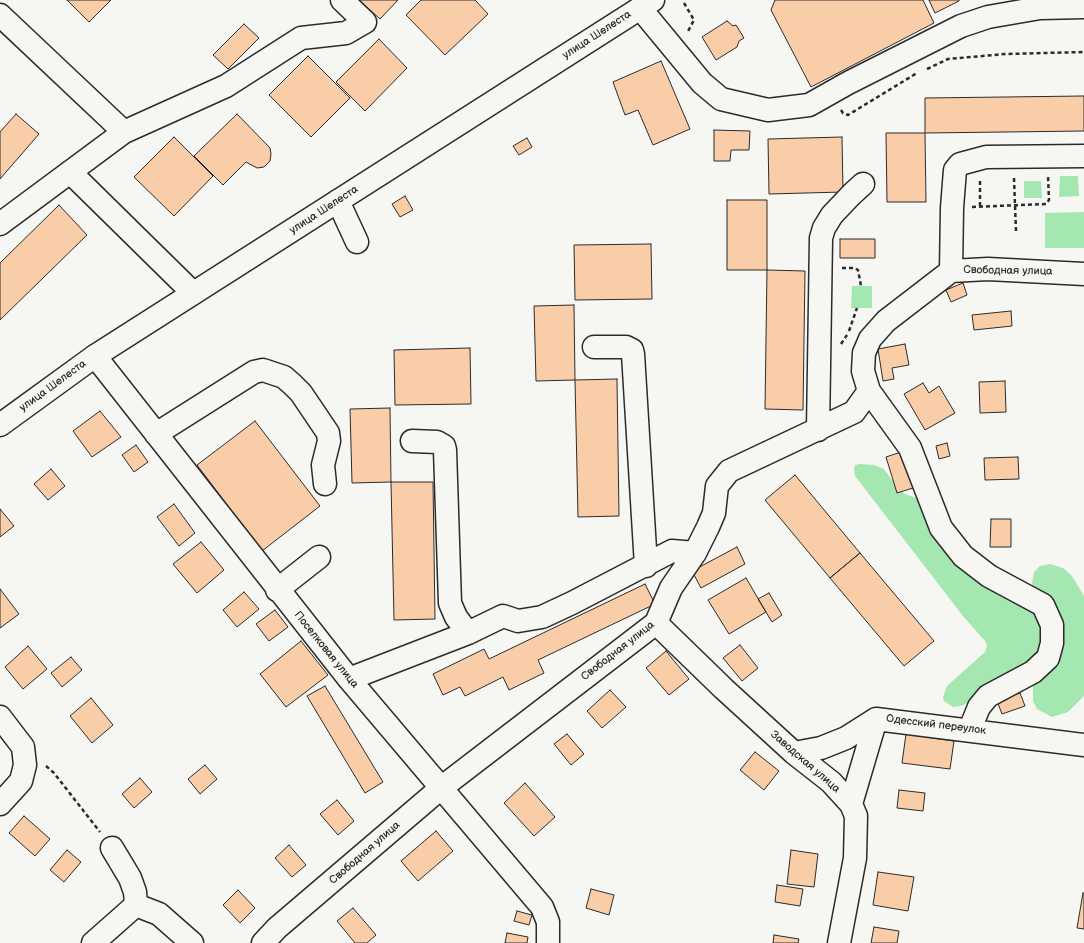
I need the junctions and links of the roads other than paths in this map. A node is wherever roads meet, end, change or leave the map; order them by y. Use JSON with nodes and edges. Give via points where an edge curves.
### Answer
{"nodes":[{"id":1,"x":342,"y":0,"type":"edge"},
{"id":2,"x":646,"y":4,"type":"edge"},
{"id":3,"x":1036,"y":4,"type":"edge"},
{"id":4,"x":1084,"y":7,"type":"edge"},
{"id":5,"x":0,"y":15,"type":"edge"},
{"id":6,"x":124,"y":132,"type":"junction"},
{"id":7,"x":1084,"y":156,"type":"edge"},
{"id":8,"x":70,"y":172,"type":"junction"},
{"id":9,"x":863,"y":184,"type":"dead end"},
{"id":10,"x":338,"y":201,"type":"junction"},
{"id":11,"x":0,"y":224,"type":"edge"},
{"id":12,"x":357,"y":242,"type":"dead end"},
{"id":13,"x":951,"y":271,"type":"junction"},
{"id":14,"x":1084,"y":274,"type":"edge"},
{"id":15,"x":193,"y":293,"type":"junction"},
{"id":16,"x":594,"y":347,"type":"dead end"},
{"id":17,"x":95,"y":356,"type":"junction"},
{"id":18,"x":869,"y":391,"type":"junction"},
{"id":19,"x":0,"y":425,"type":"edge"},
{"id":20,"x":818,"y":430,"type":"junction"},
{"id":21,"x":156,"y":434,"type":"junction"},
{"id":22,"x":412,"y":442,"type":"dead end"},
{"id":23,"x":325,"y":484,"type":"dead end"},
{"id":24,"x":695,"y":553,"type":"junction"},
{"id":25,"x":319,"y":557,"type":"dead end"},
{"id":26,"x":646,"y":566,"type":"junction"},
{"id":27,"x":277,"y":590,"type":"junction"},
{"id":28,"x":656,"y":622,"type":"junction"},
{"id":29,"x":468,"y":633,"type":"junction"},
{"id":30,"x":349,"y":679,"type":"junction"},
{"id":31,"x":0,"y":717,"type":"edge"},
{"id":32,"x":876,"y":719,"type":"junction"},
{"id":33,"x":970,"y":729,"type":"junction"},
{"id":34,"x":1084,"y":744,"type":"edge"},
{"id":35,"x":794,"y":753,"type":"junction"},
{"id":36,"x":441,"y":788,"type":"junction"},
{"id":37,"x":0,"y":804,"type":"edge"},
{"id":38,"x":852,"y":804,"type":"junction"},
{"id":39,"x":112,"y":848,"type":"road end"},
{"id":40,"x":136,"y":905,"type":"junction"},
{"id":41,"x":93,"y":943,"type":"edge"},
{"id":42,"x":192,"y":943,"type":"edge"},
{"id":43,"x":263,"y":943,"type":"edge"},
{"id":44,"x":548,"y":943,"type":"edge"},
{"id":45,"x":839,"y":943,"type":"edge"}],
"edges":[{"from":1,"to":6,"type":"street","via":[[365,22],[346,33],[301,38],[226,86]]},
{"from":2,"to":3,"type":"street","via":[[702,83],[721,99],[768,110],[809,105],[961,26]]},
{"from":2,"to":10,"type":"street","name":"улица Шелеста"},
{"from":3,"to":4,"type":"street"},
{"from":5,"to":6,"type":"street"},
{"from":6,"to":8,"type":"street"},
{"from":7,"to":13,"type":"street","via":[[986,157],[960,164],[955,170]]},
{"from":8,"to":11,"type":"street"},
{"from":8,"to":15,"type":"street"},
{"from":9,"to":20,"type":"street","via":[[832,215],[821,238]]},
{"from":10,"to":12,"type":"street"},
{"from":10,"to":15,"type":"street","name":"улица Шелеста"},
{"from":13,"to":14,"type":"street","name":"Свободная улица","via":[[988,269]]},
{"from":13,"to":18,"type":"street","name":"Свободная улица","via":[[886,321],[870,340],[864,353],[863,371]]},
{"from":15,"to":17,"type":"street","name":"улица Шелеста"},
{"from":16,"to":26,"type":"street","via":[[626,347],[632,350],[633,354]]},
{"from":17,"to":19,"type":"street","name":"улица Шелеста"},
{"from":17,"to":21,"type":"street","name":"Поселковая улица"},
{"from":18,"to":20,"type":"street","name":"Свободная улица","via":[[854,412]]},
{"from":18,"to":33,"type":"street","via":[[913,453],[941,528],[963,556],[989,576],[1043,605],[1052,625],[1052,643],[1048,658],[1033,672],[988,696],[978,707]]},
{"from":20,"to":24,"type":"street","name":"Свободная улица","via":[[729,471],[717,486],[714,513]]},
{"from":21,"to":23,"type":"street","via":[[254,372],[263,370],[284,377],[293,385],[328,433],[329,441],[323,465]]},
{"from":21,"to":27,"type":"street","name":"Поселковая улица"},
{"from":22,"to":29,"type":"street","via":[[437,442],[444,446],[450,603],[456,617]]},
{"from":24,"to":26,"type":"street","via":[[672,551]]},
{"from":24,"to":28,"type":"street","name":"Свободная улица","via":[[671,588]]},
{"from":25,"to":27,"type":"street"},
{"from":26,"to":29,"type":"street","via":[[542,617],[518,620],[504,616]]},
{"from":27,"to":30,"type":"street","name":"Поселковая улица"},
{"from":28,"to":35,"type":"street","name":"Заводская улица"},
{"from":28,"to":36,"type":"street","name":"Свободная улица"},
{"from":29,"to":30,"type":"street"},
{"from":30,"to":36,"type":"street","name":"Поселковая улица"},
{"from":31,"to":37,"type":"street","via":[[23,747],[25,765],[21,781]]},
{"from":32,"to":33,"type":"street","name":"Одесский переулок"},
{"from":32,"to":35,"type":"street","name":"Одесский переулок","via":[[821,748]]},
{"from":32,"to":38,"type":"street"},
{"from":33,"to":34,"type":"street","name":"Одесский переулок"},
{"from":35,"to":38,"type":"street","name":"Заводская улица","via":[[831,782]]},
{"from":36,"to":43,"type":"street","name":"Свободная улица","via":[[277,928]]},
{"from":36,"to":44,"type":"street","name":"Поселковая улица","via":[[542,907],[548,922]]},
{"from":38,"to":45,"type":"street","via":[[856,816],[855,858]]},
{"from":39,"to":40,"type":"street","via":[[130,878]]},
{"from":40,"to":41,"type":"street"},
{"from":40,"to":42,"type":"street","via":[[159,914]]}]}
